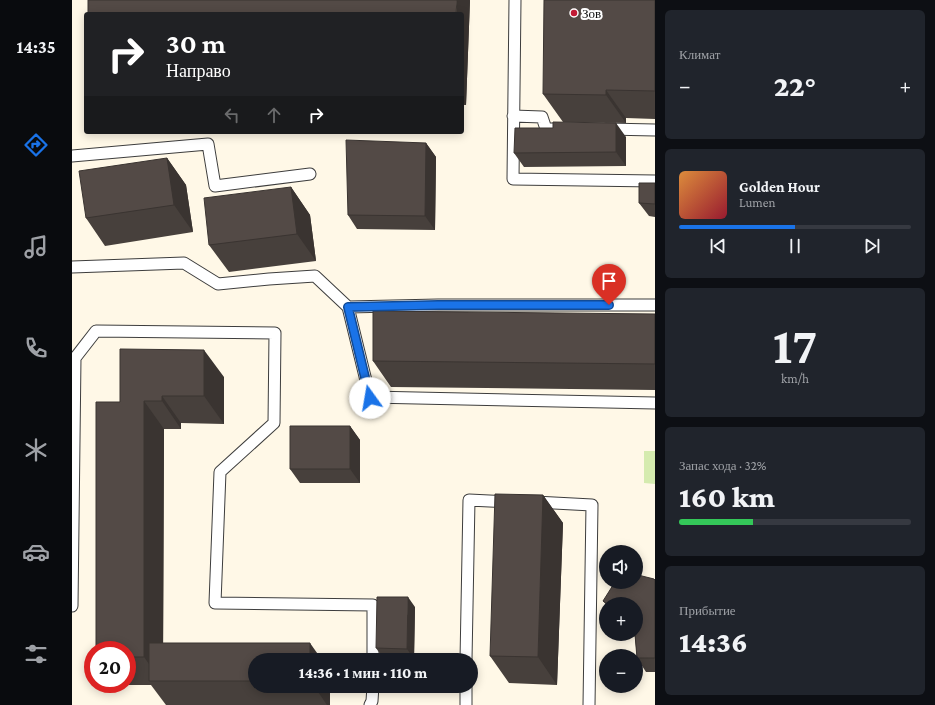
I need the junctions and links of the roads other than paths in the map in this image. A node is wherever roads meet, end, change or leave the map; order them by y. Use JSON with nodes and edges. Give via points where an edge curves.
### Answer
{"nodes":[{"id":1,"x":515,"y":0,"type":"edge"},
{"id":2,"x":514,"y":116,"type":"junction"},
{"id":3,"x":569,"y":129,"type":"edge"},
{"id":4,"x":593,"y":129,"type":"edge"},
{"id":5,"x":655,"y":130,"type":"edge"},
{"id":6,"x":72,"y":156,"type":"edge"},
{"id":7,"x":310,"y":174,"type":"dead end"},
{"id":8,"x":655,"y":181,"type":"edge"},
{"id":9,"x":72,"y":267,"type":"edge"},
{"id":10,"x":655,"y":305,"type":"edge"},
{"id":11,"x":348,"y":307,"type":"junction"},
{"id":12,"x":74,"y":358,"type":"edge"},
{"id":13,"x":655,"y":403,"type":"edge"},
{"id":14,"x":72,"y":606,"type":"edge"},
{"id":15,"x":373,"y":653,"type":"edge"},
{"id":16,"x":466,"y":653,"type":"edge"},
{"id":17,"x":372,"y":693,"type":"edge"},
{"id":18,"x":466,"y":693,"type":"edge"},
{"id":19,"x":370,"y":705,"type":"edge"},
{"id":20,"x":466,"y":705,"type":"edge"},
{"id":21,"x":589,"y":705,"type":"edge"}],
"edges":[{"from":1,"to":2,"type":"lane"},
{"from":2,"to":3,"type":"lane","via":[[542,117],[546,128]]},
{"from":2,"to":8,"type":"lane","via":[[519,154],[513,179]]},
{"from":4,"to":5,"type":"lane"},
{"from":6,"to":7,"type":"lane","via":[[208,144],[215,186]]},
{"from":9,"to":11,"type":"lane","via":[[184,263],[218,284],[315,276]]},
{"from":10,"to":11,"type":"lane"},
{"from":11,"to":13,"type":"lane","via":[[370,398]]},
{"from":12,"to":14,"type":"lane"},
{"from":12,"to":15,"type":"lane","via":[[96,331],[275,333],[274,423],[220,472],[215,603],[373,605]]},
{"from":16,"to":21,"type":"lane","via":[[469,500],[592,505]]},
{"from":17,"to":19,"type":"lane"},
{"from":18,"to":20,"type":"lane"}]}
